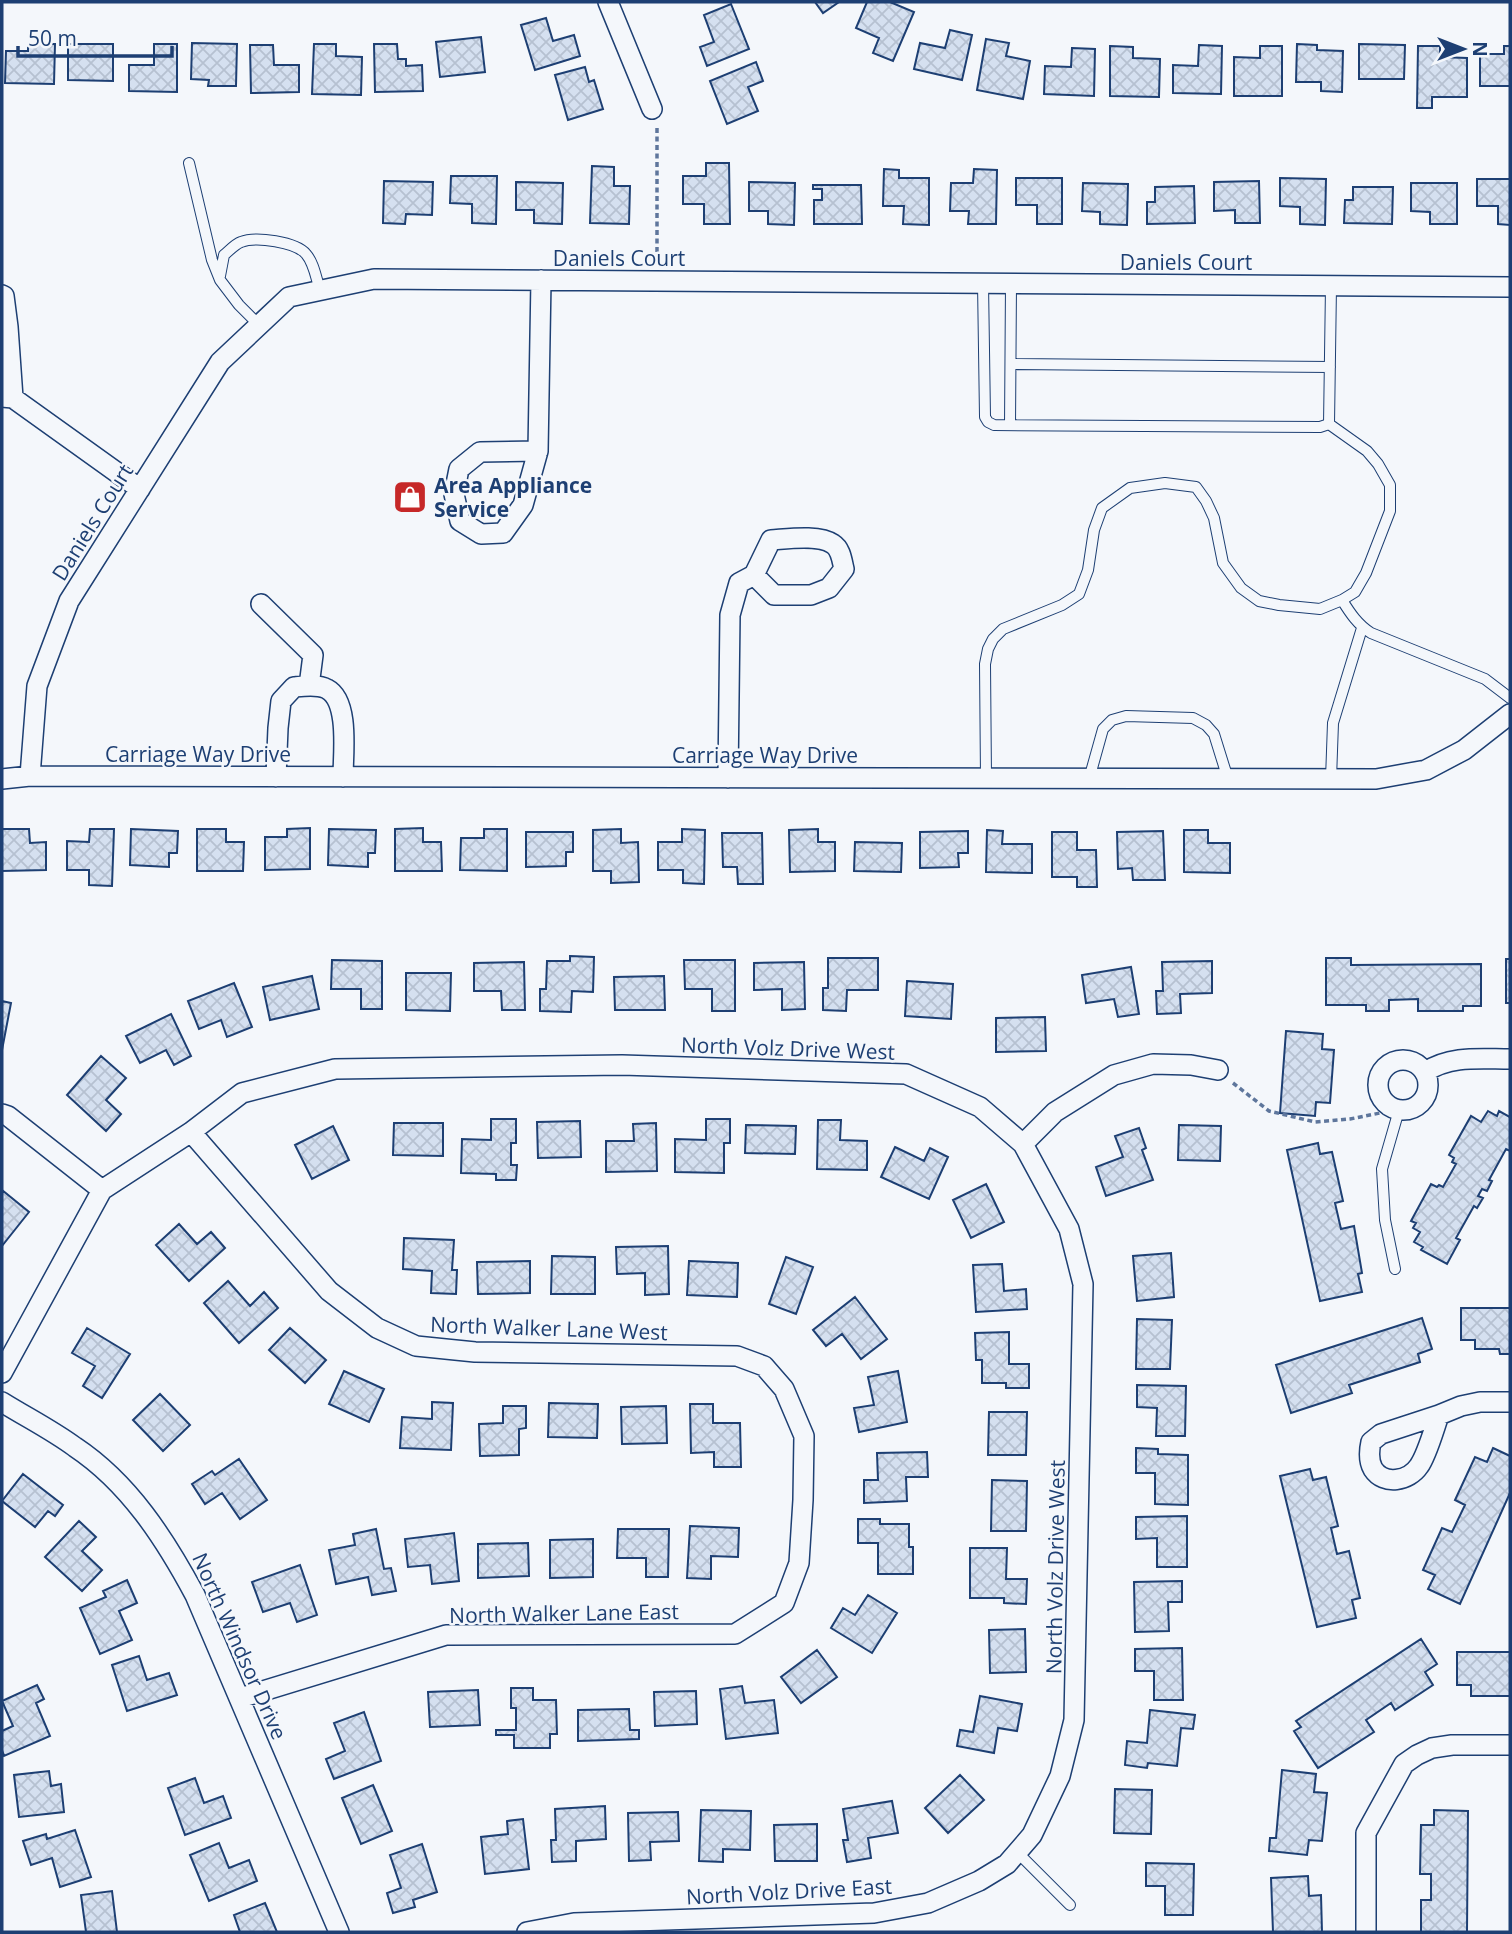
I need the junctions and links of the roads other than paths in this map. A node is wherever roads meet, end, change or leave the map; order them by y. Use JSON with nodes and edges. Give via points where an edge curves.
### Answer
{"nodes":[{"id":1,"x":608,"y":2,"type":"edge"},
{"id":2,"x":652,"y":108,"type":"road end"},
{"id":3,"x":189,"y":163,"type":"dead end"},
{"id":4,"x":220,"y":280,"type":"junction"},
{"id":5,"x":541,"y":280,"type":"junction"},
{"id":6,"x":984,"y":284,"type":"junction"},
{"id":7,"x":1011,"y":284,"type":"junction"},
{"id":8,"x":1331,"y":286,"type":"junction"},
{"id":9,"x":1510,"y":287,"type":"edge"},
{"id":10,"x":320,"y":290,"type":"junction"},
{"id":11,"x":2,"y":295,"type":"edge"},
{"id":12,"x":259,"y":325,"type":"junction"},
{"id":13,"x":1011,"y":364,"type":"junction"},
{"id":14,"x":1330,"y":367,"type":"junction"},
{"id":15,"x":7,"y":398,"type":"edge"},
{"id":16,"x":1329,"y":424,"type":"junction"},
{"id":17,"x":1010,"y":425,"type":"junction"},
{"id":18,"x":538,"y":451,"type":"junction"},
{"id":19,"x":140,"y":489,"type":"junction"},
{"id":20,"x":754,"y":575,"type":"dead end"},
{"id":21,"x":1342,"y":600,"type":"junction"},
{"id":22,"x":261,"y":604,"type":"dead end"},
{"id":23,"x":1363,"y":628,"type":"junction"},
{"id":24,"x":309,"y":686,"type":"junction"},
{"id":25,"x":1510,"y":698,"type":"edge"},
{"id":26,"x":1510,"y":714,"type":"edge"},
{"id":27,"x":30,"y":776,"type":"junction"},
{"id":28,"x":276,"y":777,"type":"junction"},
{"id":29,"x":343,"y":777,"type":"junction"},
{"id":30,"x":728,"y":778,"type":"junction"},
{"id":31,"x":986,"y":778,"type":"junction"},
{"id":32,"x":2,"y":779,"type":"edge"},
{"id":33,"x":1089,"y":779,"type":"junction"},
{"id":34,"x":1228,"y":779,"type":"junction"},
{"id":35,"x":1331,"y":779,"type":"junction"},
{"id":36,"x":1510,"y":1059,"type":"edge"},
{"id":37,"x":1218,"y":1070,"type":"road end"},
{"id":38,"x":1425,"y":1072,"type":"junction"},
{"id":39,"x":1397,"y":1110,"type":"junction"},
{"id":40,"x":2,"y":1114,"type":"edge"},
{"id":41,"x":191,"y":1132,"type":"junction"},
{"id":42,"x":1023,"y":1144,"type":"junction"},
{"id":43,"x":102,"y":1190,"type":"junction"},
{"id":44,"x":1395,"y":1269,"type":"dead end"},
{"id":45,"x":2,"y":1373,"type":"edge"},
{"id":46,"x":2,"y":1402,"type":"edge"},
{"id":47,"x":1510,"y":1402,"type":"edge"},
{"id":48,"x":1439,"y":1415,"type":"dead end"},
{"id":49,"x":803,"y":1500,"type":"joint"},
{"id":50,"x":240,"y":1698,"type":"junction"},
{"id":51,"x":1510,"y":1745,"type":"edge"},
{"id":52,"x":1032,"y":1835,"type":"joint"},
{"id":53,"x":1017,"y":1852,"type":"junction"},
{"id":54,"x":1070,"y":1905,"type":"dead end"},
{"id":55,"x":340,"y":1932,"type":"edge"},
{"id":56,"x":527,"y":1932,"type":"edge"},
{"id":57,"x":1366,"y":1932,"type":"edge"}],
"edges":[{"from":1,"to":2,"type":"street"},
{"from":3,"to":4,"type":"lane"},
{"from":4,"to":10,"type":"lane","via":[[224,256],[241,242],[270,241],[301,249],[312,263]]},
{"from":4,"to":12,"type":"lane"},
{"from":5,"to":6,"type":"street","name":"Daniels Court"},
{"from":5,"to":10,"type":"street","name":"Daniels Court","via":[[374,279]]},
{"from":5,"to":18,"type":"street"},
{"from":6,"to":7,"type":"street","name":"Daniels Court"},
{"from":6,"to":17,"type":"lane","via":[[985,417],[994,425]]},
{"from":7,"to":8,"type":"street","name":"Daniels Court"},
{"from":7,"to":13,"type":"lane"},
{"from":8,"to":9,"type":"street","name":"Daniels Court"},
{"from":8,"to":14,"type":"lane"},
{"from":10,"to":12,"type":"street","name":"Daniels Court","via":[[289,297]]},
{"from":11,"to":15,"type":"street","via":[[8,327]]},
{"from":12,"to":19,"type":"street","name":"Daniels Court","via":[[220,362]]},
{"from":13,"to":14,"type":"lane"},
{"from":13,"to":17,"type":"lane"},
{"from":14,"to":16,"type":"lane"},
{"from":15,"to":19,"type":"street"},
{"from":16,"to":17,"type":"lane"},
{"from":16,"to":21,"type":"lane","via":[[1367,450],[1390,485],[1390,511],[1366,573],[1355,592]]},
{"from":18,"to":18,"type":"street","via":[[480,452],[459,469],[454,494],[460,521],[481,534],[503,533],[523,505]]},
{"from":19,"to":27,"type":"street","name":"Daniels Court","via":[[69,601],[37,686]]},
{"from":20,"to":30,"type":"street","via":[[739,583],[730,615]]},
{"from":21,"to":23,"type":"lane"},
{"from":21,"to":31,"type":"lane","via":[[1320,609],[1259,601],[1241,588],[1223,563],[1214,518],[1196,487],[1165,483],[1130,488],[1102,508],[1079,594],[1003,629],[988,649]]},
{"from":22,"to":24,"type":"street","via":[[313,654]]},
{"from":23,"to":25,"type":"lane","via":[[1485,680]]},
{"from":23,"to":35,"type":"lane","via":[[1333,723]]},
{"from":24,"to":28,"type":"street","via":[[294,687],[281,701]]},
{"from":24,"to":29,"type":"street","via":[[326,688],[339,704]]},
{"from":26,"to":35,"type":"street","name":"Carriage Way Drive","via":[[1464,750],[1426,770],[1376,779]]},
{"from":27,"to":28,"type":"street","name":"Carriage Way Drive"},
{"from":27,"to":32,"type":"street","name":"Carriage Way Drive"},
{"from":28,"to":29,"type":"street","name":"Carriage Way Drive"},
{"from":29,"to":30,"type":"street","name":"Carriage Way Drive"},
{"from":30,"to":31,"type":"street","name":"Carriage Way Drive"},
{"from":31,"to":33,"type":"street","name":"Carriage Way Drive"},
{"from":33,"to":34,"type":"street","name":"Carriage Way Drive"},
{"from":33,"to":34,"type":"lane","via":[[1104,729],[1112,720],[1126,716],[1193,718],[1206,725],[1214,734]]},
{"from":34,"to":35,"type":"street","name":"Carriage Way Drive"},
{"from":36,"to":38,"type":"street","via":[[1458,1059]]},
{"from":37,"to":42,"type":"street","via":[[1153,1064],[1114,1075],[1055,1112]]},
{"from":38,"to":39,"type":"street","via":[[1426,1096],[1408,1111]]},
{"from":38,"to":39,"type":"street","via":[[1416,1062],[1402,1059],[1383,1069],[1378,1090],[1384,1102]]},
{"from":39,"to":44,"type":"lane","via":[[1382,1169],[1385,1220]]},
{"from":40,"to":43,"type":"street"},
{"from":41,"to":42,"type":"street","name":"North Volz Drive West","via":[[242,1094],[335,1069],[622,1065],[906,1074],[980,1107]]},
{"from":41,"to":43,"type":"street","name":"North Volz Drive West"},
{"from":41,"to":49,"type":"street","name":"North Walker Lane West","via":[[329,1291],[377,1328],[415,1346],[475,1352],[737,1356],[764,1366],[784,1389],[804,1436]]},
{"from":42,"to":52,"type":"street","name":"North Volz Drive West","via":[[1069,1229],[1083,1284],[1074,1720],[1060,1776]]},
{"from":43,"to":45,"type":"street","name":"North Volz Drive West"},
{"from":46,"to":50,"type":"street","name":"North Windsor Drive","via":[[76,1447],[140,1508],[195,1595]]},
{"from":47,"to":48,"type":"street","via":[[1480,1402]]},
{"from":49,"to":50,"type":"street","name":"North Walker Lane East","via":[[799,1563],[784,1603],[735,1634],[446,1635]]},
{"from":50,"to":55,"type":"street","name":"North Windsor Drive"},
{"from":51,"to":57,"type":"street","via":[[1432,1748],[1404,1764],[1366,1833]]},
{"from":52,"to":53,"type":"street","name":"North Volz Drive East"},
{"from":53,"to":54,"type":"lane"},
{"from":53,"to":56,"type":"street","name":"North Volz Drive East","via":[[979,1881],[928,1903],[874,1913],[574,1923]]}]}
